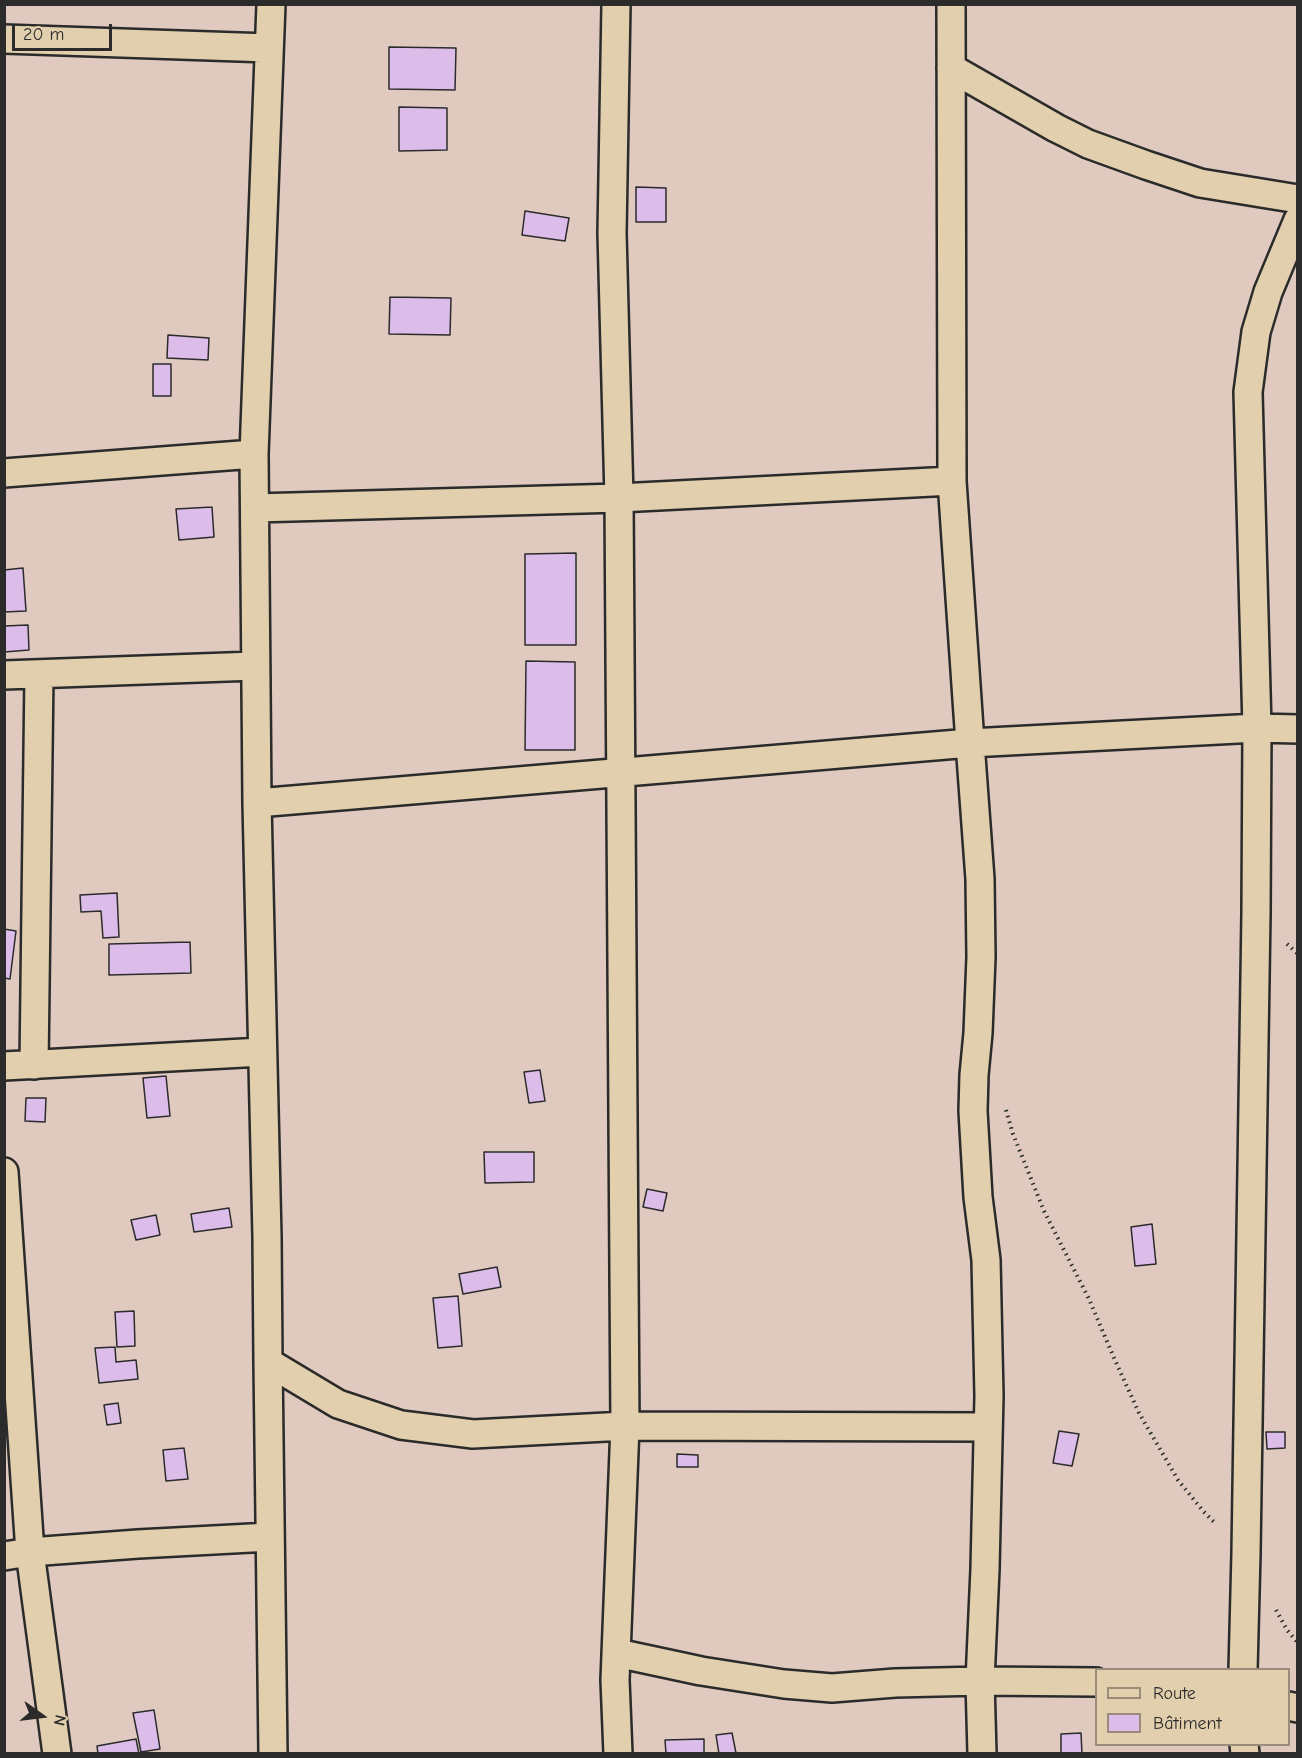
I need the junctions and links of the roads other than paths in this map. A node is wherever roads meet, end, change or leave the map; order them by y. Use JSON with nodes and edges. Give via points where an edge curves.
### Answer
{"nodes":[{"id":1,"x":271,"y":4,"type":"edge"},
{"id":2,"x":616,"y":4,"type":"edge"},
{"id":3,"x":951,"y":4,"type":"edge"},
{"id":4,"x":4,"y":39,"type":"edge"},
{"id":5,"x":269,"y":48,"type":"junction"},
{"id":6,"x":951,"y":68,"type":"junction"},
{"id":7,"x":1298,"y":199,"type":"edge"},
{"id":8,"x":1298,"y":220,"type":"edge"},
{"id":9,"x":254,"y":454,"type":"junction"},
{"id":10,"x":4,"y":473,"type":"edge"},
{"id":11,"x":952,"y":481,"type":"junction"},
{"id":12,"x":619,"y":498,"type":"junction"},
{"id":13,"x":255,"y":508,"type":"junction"},
{"id":14,"x":255,"y":666,"type":"junction"},
{"id":15,"x":39,"y":674,"type":"junction"},
{"id":16,"x":4,"y":675,"type":"edge"},
{"id":17,"x":1257,"y":728,"type":"junction"},
{"id":18,"x":1298,"y":729,"type":"edge"},
{"id":19,"x":970,"y":743,"type":"junction"},
{"id":20,"x":621,"y":772,"type":"junction"},
{"id":21,"x":257,"y":803,"type":"junction"},
{"id":22,"x":262,"y":1052,"type":"junction"},
{"id":23,"x":34,"y":1065,"type":"junction"},
{"id":24,"x":4,"y":1066,"type":"edge"},
{"id":25,"x":4,"y":1173,"type":"edge"},
{"id":26,"x":268,"y":1362,"type":"junction"},
{"id":27,"x":625,"y":1426,"type":"junction"},
{"id":28,"x":988,"y":1427,"type":"junction"},
{"id":29,"x":270,"y":1537,"type":"junction"},
{"id":30,"x":17,"y":1554,"type":"edge"},
{"id":31,"x":617,"y":1653,"type":"junction"},
{"id":32,"x":1243,"y":1668,"type":"edge"},
{"id":33,"x":980,"y":1681,"type":"junction"},
{"id":34,"x":1095,"y":1682,"type":"edge"},
{"id":35,"x":57,"y":1754,"type":"edge"},
{"id":36,"x":273,"y":1754,"type":"edge"},
{"id":37,"x":618,"y":1754,"type":"edge"},
{"id":38,"x":982,"y":1754,"type":"edge"}],
"edges":[{"from":1,"to":5,"type":"street"},
{"from":2,"to":12,"type":"street","via":[[612,233]]},
{"from":3,"to":6,"type":"street"},
{"from":4,"to":5,"type":"street"},
{"from":5,"to":9,"type":"street"},
{"from":6,"to":7,"type":"street","via":[[1056,128],[1117,155],[1200,183]]},
{"from":6,"to":11,"type":"street"},
{"from":8,"to":17,"type":"street","via":[[1268,292],[1256,333],[1248,392]]},
{"from":9,"to":10,"type":"street"},
{"from":9,"to":13,"type":"street"},
{"from":11,"to":12,"type":"street"},
{"from":11,"to":19,"type":"street"},
{"from":12,"to":13,"type":"street"},
{"from":12,"to":20,"type":"street"},
{"from":13,"to":14,"type":"street"},
{"from":14,"to":15,"type":"street"},
{"from":14,"to":21,"type":"street"},
{"from":15,"to":16,"type":"street"},
{"from":15,"to":23,"type":"street"},
{"from":17,"to":18,"type":"street"},
{"from":17,"to":19,"type":"street"},
{"from":17,"to":32,"type":"street"},
{"from":19,"to":20,"type":"street"},
{"from":19,"to":28,"type":"street","via":[[980,879],[979,1022],[973,1111],[986,1260]]},
{"from":20,"to":21,"type":"street"},
{"from":20,"to":27,"type":"street"},
{"from":21,"to":22,"type":"street"},
{"from":22,"to":23,"type":"street"},
{"from":22,"to":26,"type":"street"},
{"from":23,"to":24,"type":"street"},
{"from":25,"to":30,"type":"street"},
{"from":26,"to":27,"type":"street","via":[[338,1404],[401,1425],[473,1434]]},
{"from":26,"to":29,"type":"street"},
{"from":27,"to":28,"type":"street"},
{"from":27,"to":31,"type":"street"},
{"from":28,"to":33,"type":"street"},
{"from":29,"to":30,"type":"street"},
{"from":29,"to":36,"type":"street"},
{"from":30,"to":35,"type":"street"},
{"from":31,"to":33,"type":"street","via":[[732,1676],[832,1688]]},
{"from":31,"to":37,"type":"street"},
{"from":33,"to":34,"type":"street"},
{"from":33,"to":38,"type":"street"}]}
